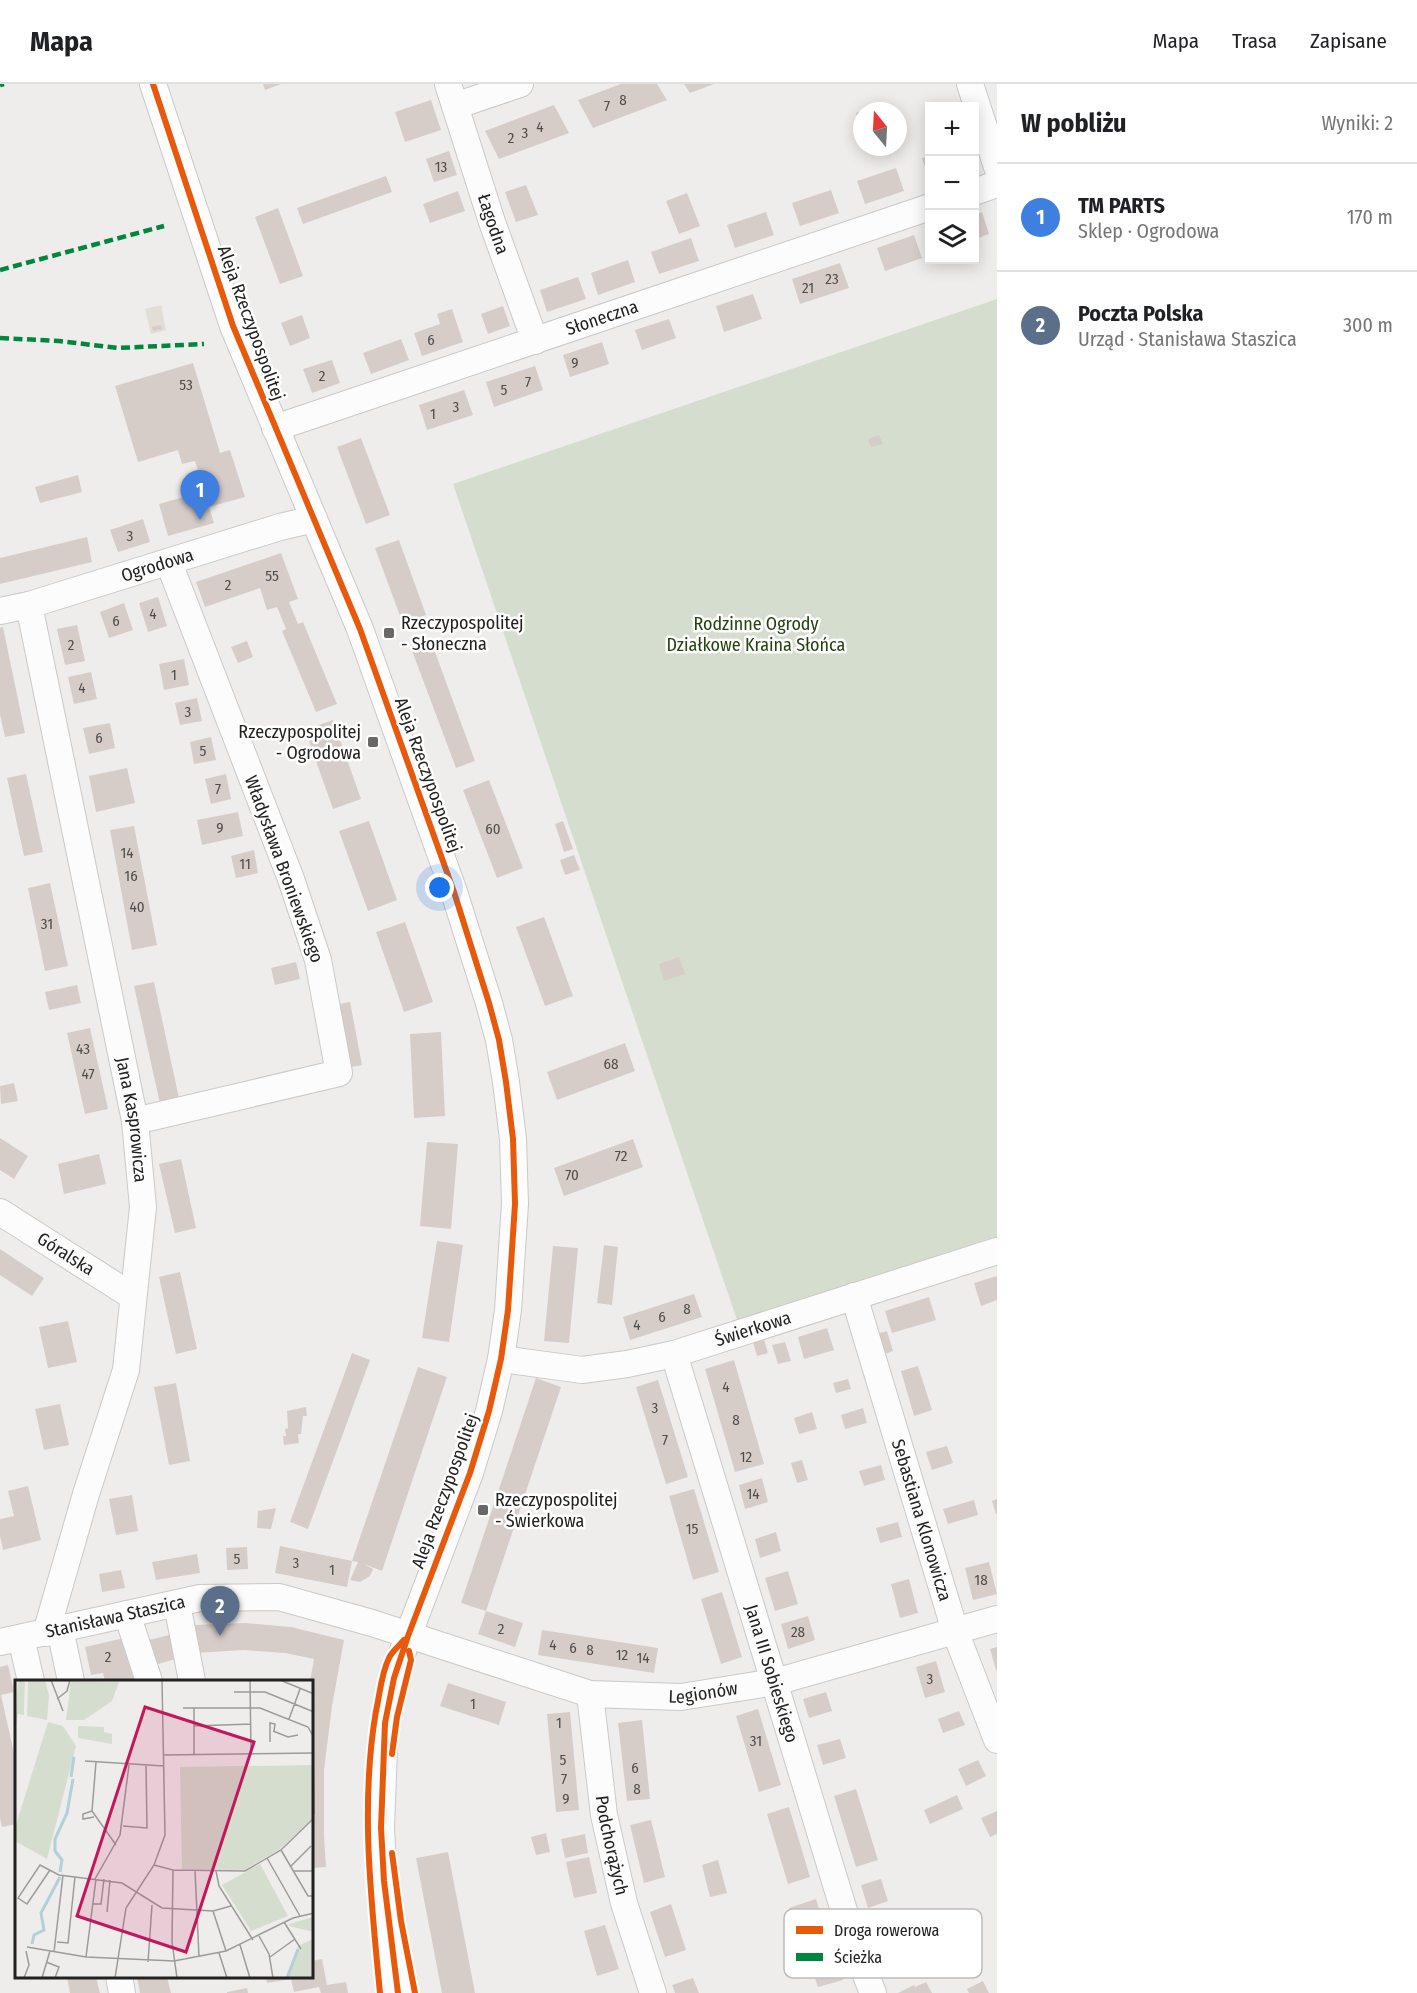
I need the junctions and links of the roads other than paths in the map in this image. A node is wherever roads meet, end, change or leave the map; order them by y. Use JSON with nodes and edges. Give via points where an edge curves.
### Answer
{"nodes":[{"id":1,"x":153,"y":84,"type":"edge"},
{"id":2,"x":520,"y":84,"type":"edge"},
{"id":3,"x":970,"y":84,"type":"edge"},
{"id":4,"x":452,"y":95,"type":"edge"},
{"id":5,"x":997,"y":167,"type":"edge"},
{"id":6,"x":997,"y":184,"type":"edge"},
{"id":7,"x":979,"y":191,"type":"edge"},
{"id":8,"x":925,"y":209,"type":"edge"},
{"id":9,"x":535,"y":341,"type":"junction"},
{"id":10,"x":275,"y":428,"type":"junction"},
{"id":11,"x":314,"y":519,"type":"junction"},
{"id":12,"x":169,"y":563,"type":"junction"},
{"id":13,"x":29,"y":605,"type":"junction"},
{"id":14,"x":0,"y":611,"type":"edge"},
{"id":15,"x":135,"y":1121,"type":"junction"},
{"id":16,"x":0,"y":1212,"type":"edge"},
{"id":17,"x":997,"y":1251,"type":"edge"},
{"id":18,"x":132,"y":1296,"type":"junction"},
{"id":19,"x":854,"y":1296,"type":"junction"},
{"id":20,"x":674,"y":1354,"type":"junction"},
{"id":21,"x":501,"y":1359,"type":"junction"},
{"id":22,"x":177,"y":1604,"type":"junction"},
{"id":23,"x":127,"y":1614,"type":"junction"},
{"id":24,"x":997,"y":1619,"type":"edge"},
{"id":25,"x":955,"y":1631,"type":"junction"},
{"id":26,"x":32,"y":1636,"type":"edge"},
{"id":27,"x":408,"y":1636,"type":"junction"},
{"id":28,"x":31,"y":1680,"type":"edge"},
{"id":29,"x":70,"y":1680,"type":"edge"},
{"id":30,"x":149,"y":1680,"type":"edge"},
{"id":31,"x":192,"y":1680,"type":"edge"},
{"id":32,"x":774,"y":1682,"type":"junction"},
{"id":33,"x":590,"y":1694,"type":"junction"},
{"id":34,"x":997,"y":1740,"type":"edge"},
{"id":35,"x":843,"y":1909,"type":"edge"},
{"id":36,"x":119,"y":1978,"type":"edge"},
{"id":37,"x":867,"y":1978,"type":"edge"},
{"id":38,"x":122,"y":1993,"type":"edge"},
{"id":39,"x":398,"y":1993,"type":"edge"},
{"id":40,"x":653,"y":1993,"type":"edge"},
{"id":41,"x":873,"y":1993,"type":"edge"}],
"edges":[{"from":1,"to":10,"type":"street","name":"Aleja Rzeczypospolitej","via":[[233,326]]},
{"from":2,"to":4,"type":"street"},
{"from":3,"to":5,"type":"street"},
{"from":4,"to":9,"type":"street","name":"Łagodna"},
{"from":6,"to":7,"type":"street"},
{"from":8,"to":9,"type":"street","name":"Słoneczna"},
{"from":9,"to":10,"type":"street","name":"Słoneczna"},
{"from":10,"to":11,"type":"street","name":"Aleja Rzeczypospolitej"},
{"from":11,"to":12,"type":"street","name":"Ogrodowa"},
{"from":11,"to":21,"type":"street","name":"Aleja Rzeczypospolitej","via":[[360,629],[454,892],[499,1040],[513,1139],[515,1204]]},
{"from":12,"to":13,"type":"street","name":"Ogrodowa"},
{"from":12,"to":15,"type":"street","name":"Władysława Broniewskiego","via":[[318,960],[339,1073]]},
{"from":13,"to":14,"type":"street","name":"Ogrodowa"},
{"from":13,"to":15,"type":"street","name":"Jana Kasprowicza"},
{"from":15,"to":18,"type":"street","name":"Jana Kasprowicza","via":[[143,1207]]},
{"from":16,"to":18,"type":"street","name":"Góralska"},
{"from":17,"to":19,"type":"street","name":"Świerkowa"},
{"from":18,"to":26,"type":"street","name":"Jana Kasprowicza","via":[[126,1370],[86,1494]]},
{"from":19,"to":20,"type":"street","name":"Świerkowa"},
{"from":19,"to":25,"type":"street","name":"Sebastiana Klonowicza"},
{"from":20,"to":21,"type":"street","name":"Świerkowa","via":[[582,1370]]},
{"from":20,"to":32,"type":"street","name":"Jana III Sobieskiego"},
{"from":21,"to":27,"type":"street","name":"Aleja Rzeczypospolitej","via":[[470,1473]]},
{"from":22,"to":23,"type":"street","name":"Stanisława Staszica"},
{"from":22,"to":27,"type":"street","name":"Stanisława Staszica","via":[[200,1599],[279,1597]]},
{"from":22,"to":31,"type":"street"},
{"from":23,"to":26,"type":"street","name":"Stanisława Staszica"},
{"from":23,"to":30,"type":"street"},
{"from":24,"to":25,"type":"street","name":"Legionów"},
{"from":25,"to":32,"type":"street","name":"Legionów"},
{"from":25,"to":34,"type":"street","name":"Sebastiana Klonowicza"},
{"from":26,"to":28,"type":"street"},
{"from":26,"to":29,"type":"street"},
{"from":27,"to":33,"type":"street","name":"Legionów"},
{"from":27,"to":39,"type":"street","name":"Aleja Rzeczypospolitej","via":[[385,1723],[381,1796],[384,1881]]},
{"from":32,"to":33,"type":"street","name":"Legionów","via":[[681,1697]]},
{"from":32,"to":35,"type":"street","name":"Jana III Sobieskiego"},
{"from":33,"to":40,"type":"street","name":"Podchorążych","via":[[604,1815],[624,1903]]},
{"from":36,"to":38,"type":"street"},
{"from":37,"to":41,"type":"street","name":"Jana III Sobieskiego"}]}
